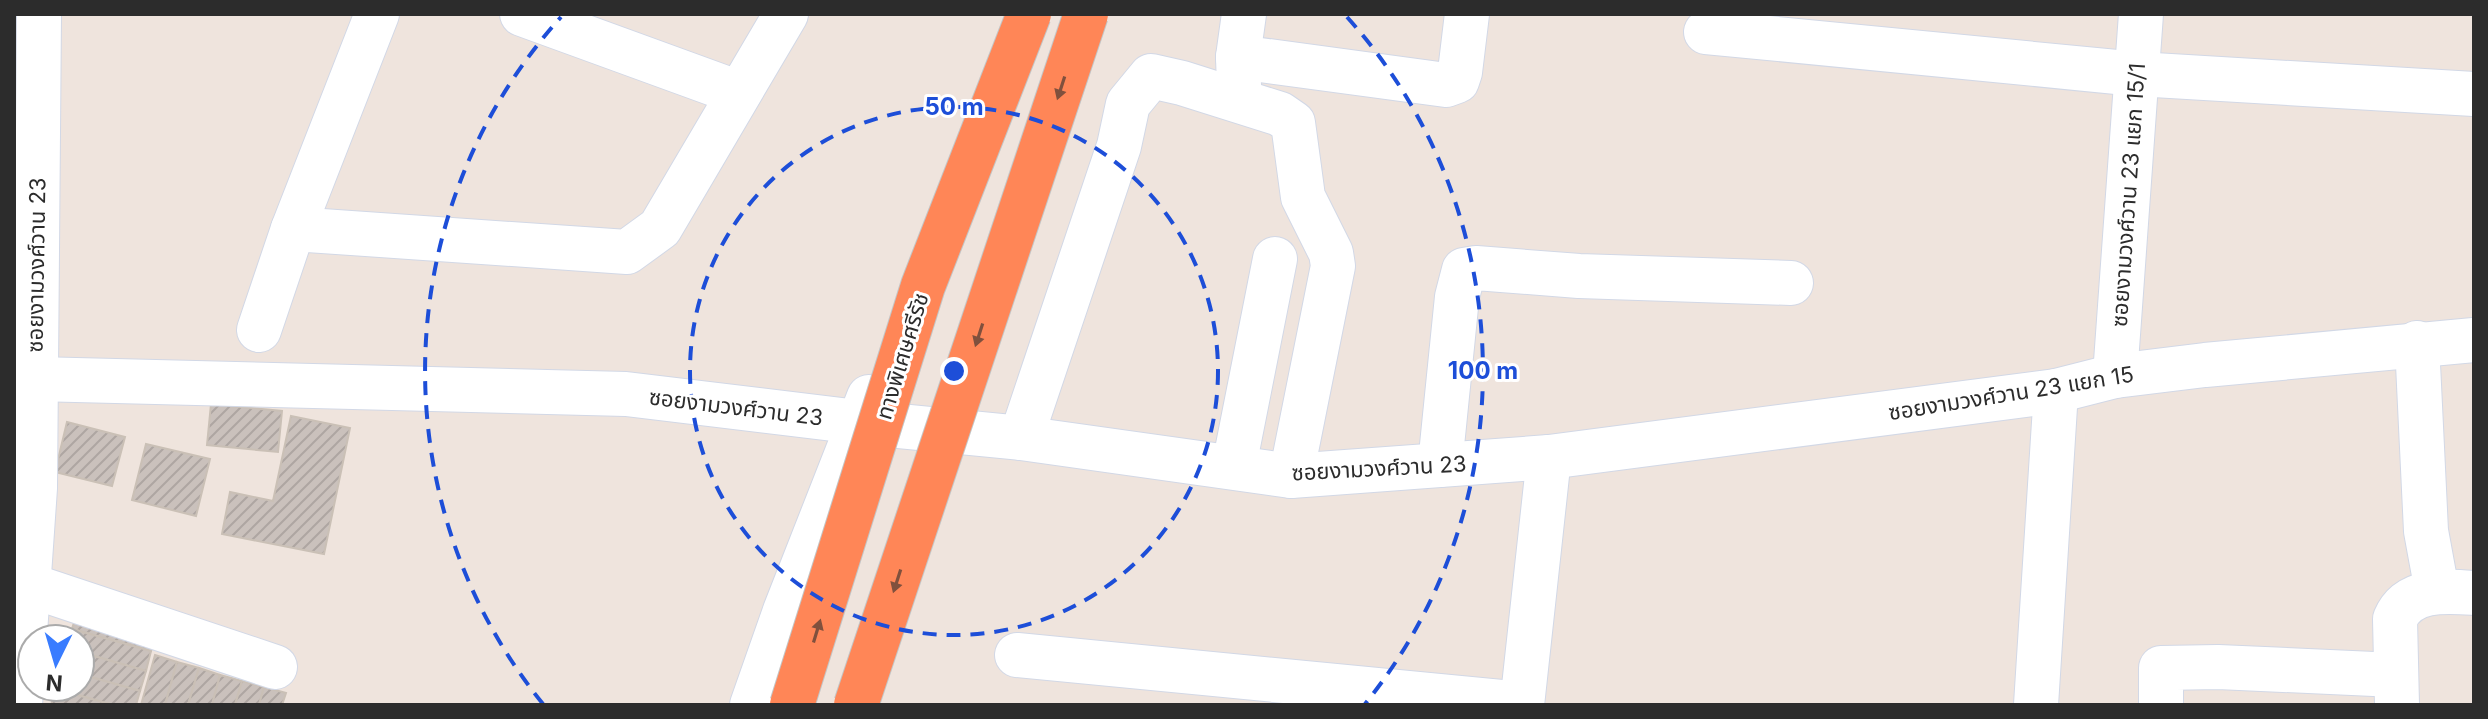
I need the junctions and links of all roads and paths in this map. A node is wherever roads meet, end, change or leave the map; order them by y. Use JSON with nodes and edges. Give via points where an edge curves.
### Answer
{"nodes":[{"id":1,"x":39,"y":14,"type":"edge"},
{"id":2,"x":377,"y":14,"type":"edge"},
{"id":3,"x":522,"y":14,"type":"edge"},
{"id":4,"x":786,"y":14,"type":"edge"},
{"id":5,"x":1012,"y":14,"type":"edge"},
{"id":6,"x":1029,"y":14,"type":"edge"},
{"id":7,"x":1086,"y":14,"type":"edge"},
{"id":8,"x":1244,"y":14,"type":"edge"},
{"id":9,"x":1467,"y":14,"type":"edge"},
{"id":10,"x":2141,"y":14,"type":"edge"},
{"id":11,"x":1706,"y":32,"type":"dead end"},
{"id":12,"x":1238,"y":57,"type":"junction"},
{"id":13,"x":2137,"y":74,"type":"junction"},
{"id":14,"x":739,"y":93,"type":"junction"},
{"id":15,"x":2474,"y":94,"type":"edge"},
{"id":16,"x":1239,"y":101,"type":"junction"},
{"id":17,"x":25,"y":144,"type":"edge"},
{"id":18,"x":293,"y":229,"type":"junction"},
{"id":19,"x":1275,"y":259,"type":"dead end"},
{"id":20,"x":1791,"y":283,"type":"dead end"},
{"id":21,"x":259,"y":330,"type":"dead end"},
{"id":22,"x":2474,"y":340,"type":"edge"},
{"id":23,"x":2417,"y":343,"type":"junction"},
{"id":24,"x":2115,"y":376,"type":"junction"},
{"id":25,"x":35,"y":379,"type":"junction"},
{"id":26,"x":2056,"y":391,"type":"junction"},
{"id":27,"x":858,"y":422,"type":"junction"},
{"id":28,"x":1021,"y":438,"type":"junction"},
{"id":29,"x":1549,"y":457,"type":"junction"},
{"id":30,"x":1440,"y":465,"type":"junction"},
{"id":31,"x":1234,"y":466,"type":"junction"},
{"id":32,"x":1291,"y":476,"type":"junction"},
{"id":33,"x":25,"y":487,"type":"edge"},
{"id":34,"x":29,"y":585,"type":"junction"},
{"id":35,"x":2455,"y":592,"type":"edge"},
{"id":36,"x":1017,"y":655,"type":"dead end"},
{"id":37,"x":275,"y":667,"type":"dead end"},
{"id":38,"x":2396,"y":690,"type":"edge"},
{"id":39,"x":1522,"y":704,"type":"edge"},
{"id":40,"x":20,"y":705,"type":"edge"},
{"id":41,"x":752,"y":705,"type":"edge"},
{"id":42,"x":792,"y":705,"type":"edge"},
{"id":43,"x":856,"y":705,"type":"edge"},
{"id":44,"x":2036,"y":705,"type":"edge"},
{"id":45,"x":2161,"y":705,"type":"edge"}],
"edges":[{"from":1,"to":17,"type":"street","name":"ซอยงามวงศ์วาน 23"},
{"from":2,"to":18,"type":"street"},
{"from":3,"to":14,"type":"street"},
{"from":4,"to":14,"type":"street"},
{"from":5,"to":27,"type":"street","via":[[945,206]]},
{"from":42,"to":6,"type":"highway","name":"ทางพิเศษศรีรัช","one_way":true,"bridge":true,"via":[[923,286]]},
{"from":7,"to":43,"type":"highway","one_way":true,"bridge":true},
{"from":8,"to":12,"type":"street"},
{"from":9,"to":12,"type":"street","via":[[1460,72],[1457,81],[1446,85]]},
{"from":10,"to":13,"type":"street","name":"ซอยงามวงศ์วาน 23 แยก 15/1"},
{"from":11,"to":13,"type":"street"},
{"from":12,"to":16,"type":"street"},
{"from":13,"to":15,"type":"street"},
{"from":13,"to":24,"type":"street","name":"ซอยงามวงศ์วาน 23 แยก 15/1"},
{"from":14,"to":18,"type":"street","via":[[660,228],[627,252]]},
{"from":16,"to":28,"type":"street","via":[[1151,76],[1128,104],[1119,146]]},
{"from":16,"to":32,"type":"street","via":[[1293,123],[1303,197],[1333,266]]},
{"from":17,"to":25,"type":"street","name":"ซอยงามวงศ์วาน 23"},
{"from":18,"to":21,"type":"street"},
{"from":19,"to":31,"type":"street"},
{"from":20,"to":30,"type":"street","via":[[1464,270]]},
{"from":22,"to":23,"type":"street","name":"ซอยงามวงศ์วาน 23 แยก 15"},
{"from":23,"to":24,"type":"street","name":"ซอยงามวงศ์วาน 23 แยก 15"},
{"from":23,"to":35,"type":"street","via":[[2426,531]]},
{"from":24,"to":26,"type":"street","name":"ซอยงามวงศ์วาน 23 แยก 15"},
{"from":25,"to":27,"type":"street","name":"ซอยงามวงศ์วาน 23","via":[[626,394]]},
{"from":25,"to":33,"type":"street"},
{"from":26,"to":29,"type":"street","name":"ซอยงามวงศ์วาน 23 แยก 15"},
{"from":26,"to":44,"type":"street"},
{"from":27,"to":28,"type":"street","name":"ซอยงามวงศ์วาน 23"},
{"from":27,"to":41,"type":"street"},
{"from":28,"to":31,"type":"street","name":"ซอยงามวงศ์วาน 23"},
{"from":29,"to":30,"type":"street","name":"ซอยงามวงศ์วาน 23"},
{"from":29,"to":39,"type":"street"},
{"from":30,"to":32,"type":"street","name":"ซอยงามวงศ์วาน 23"},
{"from":31,"to":32,"type":"street","name":"ซอยงามวงศ์วาน 23"},
{"from":33,"to":34,"type":"street"},
{"from":34,"to":37,"type":"street"},
{"from":34,"to":40,"type":"street"},
{"from":35,"to":38,"type":"street","via":[[2400,606],[2395,619]]},
{"from":36,"to":39,"type":"street"},
{"from":38,"to":45,"type":"street","via":[[2218,667],[2161,668]]}]}
